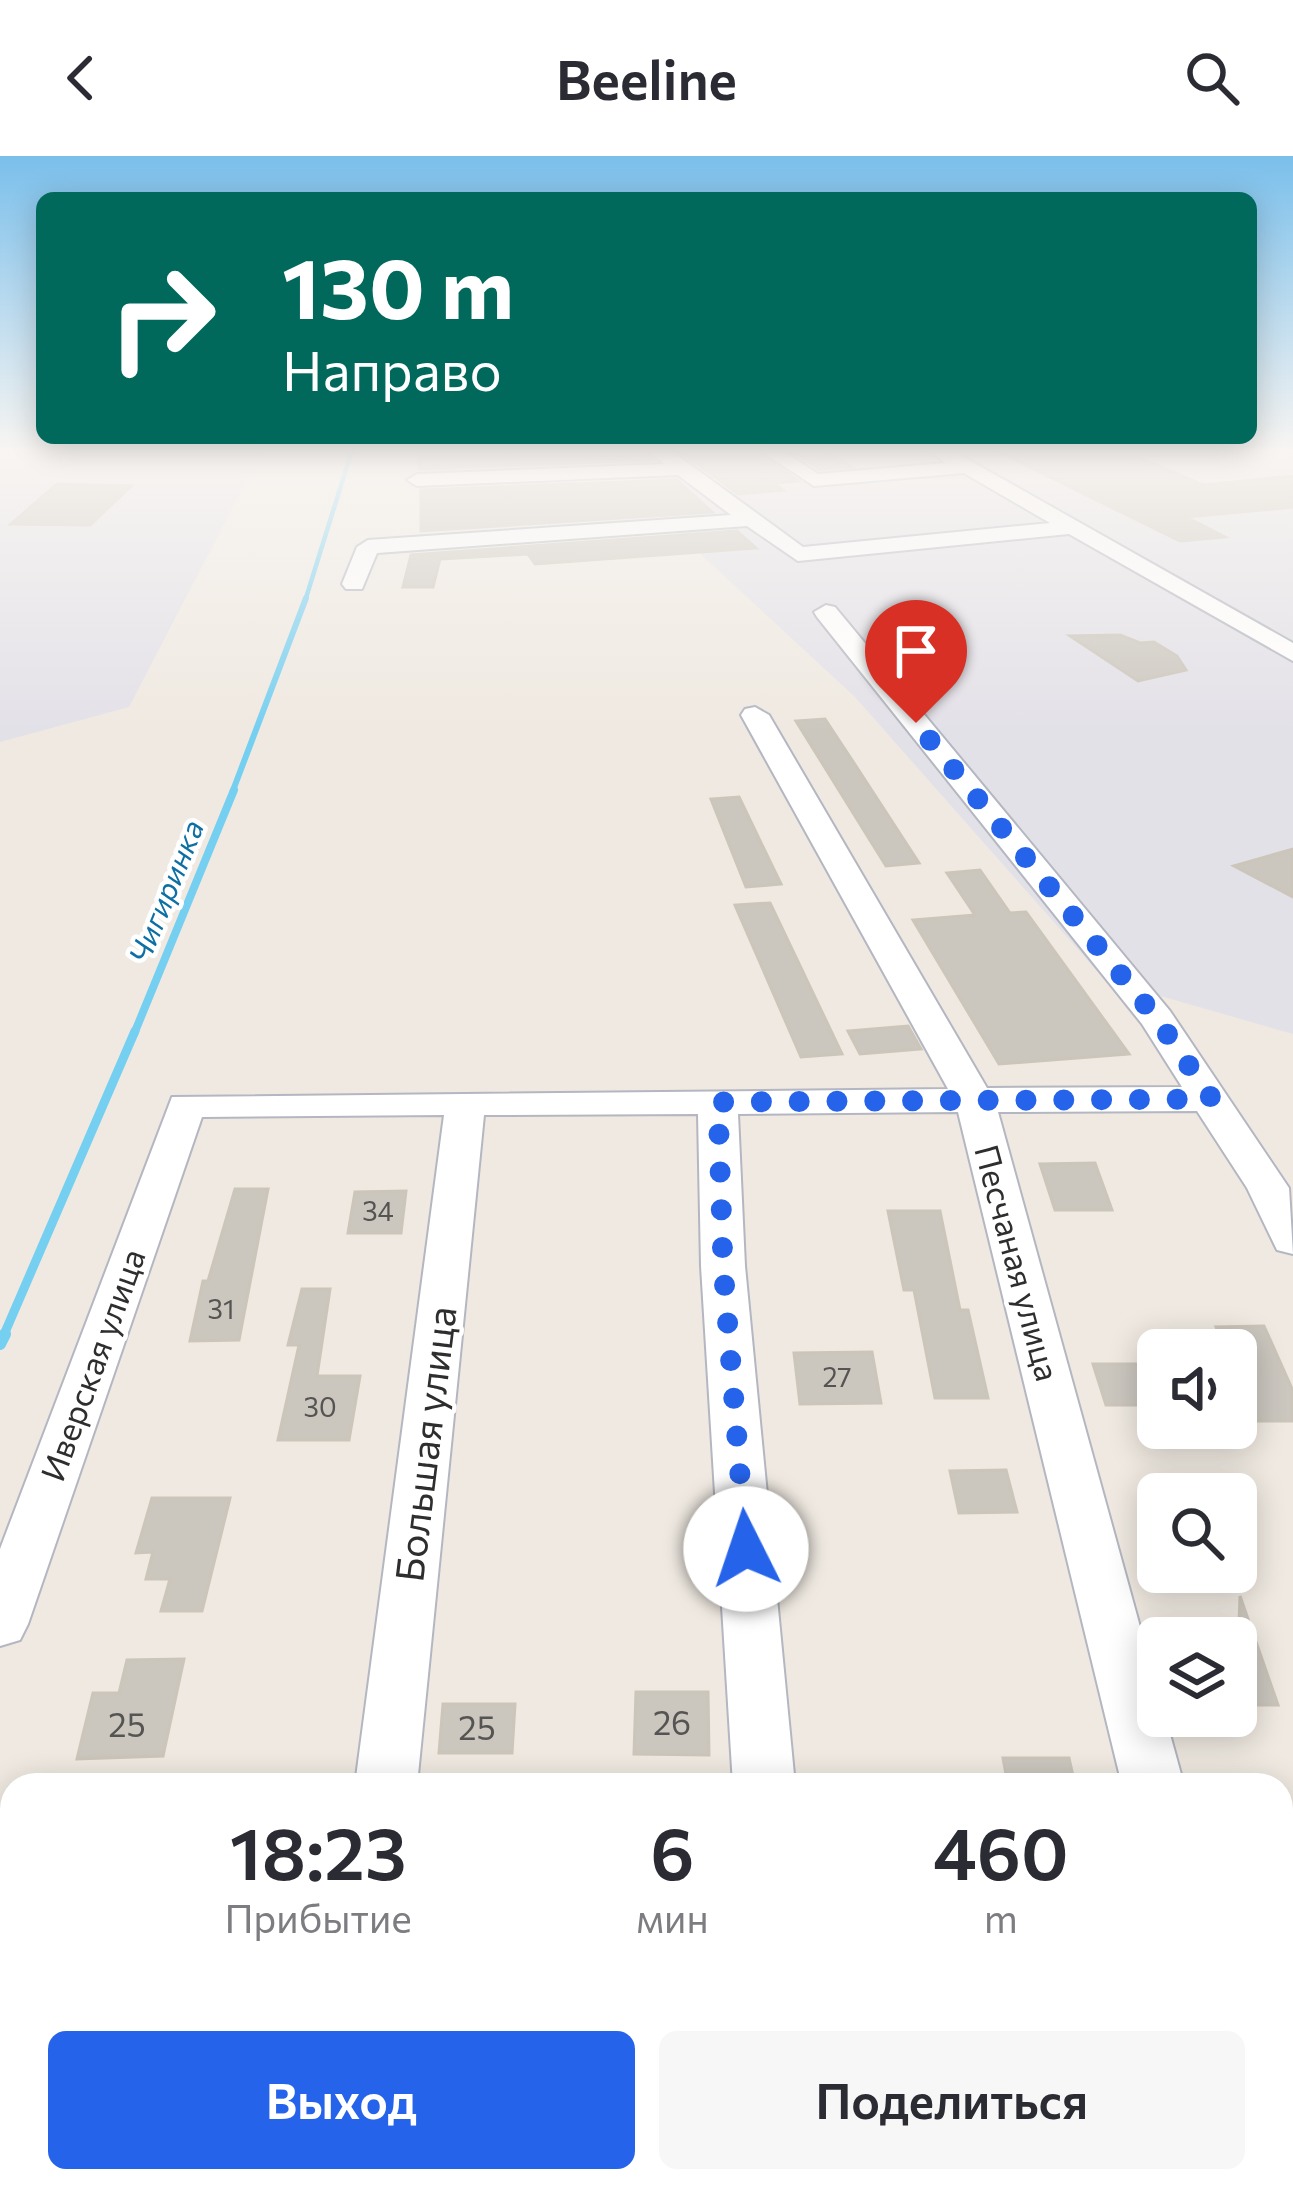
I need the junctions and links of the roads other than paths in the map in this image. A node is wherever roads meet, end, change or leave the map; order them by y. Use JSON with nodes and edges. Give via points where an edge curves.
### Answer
{"nodes":[{"id":1,"x":438,"y":542,"type":"edge"},
{"id":2,"x":780,"y":542,"type":"edge"},
{"id":3,"x":920,"y":542,"type":"edge"},
{"id":4,"x":1099,"y":542,"type":"edge"},
{"id":5,"x":354,"y":584,"type":"dead end"},
{"id":6,"x":826,"y":612,"type":"dead end"},
{"id":7,"x":1293,"y":653,"type":"edge"},
{"id":8,"x":755,"y":715,"type":"dead end"},
{"id":9,"x":1212,"y":1099,"type":"junction"},
{"id":10,"x":976,"y":1101,"type":"junction"},
{"id":11,"x":718,"y":1102,"type":"junction"},
{"id":12,"x":465,"y":1104,"type":"junction"},
{"id":13,"x":1293,"y":1240,"type":"edge"},
{"id":14,"x":0,"y":1624,"type":"edge"},
{"id":15,"x":387,"y":1773,"type":"edge"},
{"id":16,"x":763,"y":1773,"type":"edge"},
{"id":17,"x":1150,"y":1773,"type":"edge"}],
"edges":[{"from":1,"to":5,"type":"street","via":[[368,547]]},
{"from":2,"to":3,"type":"street","via":[[798,554]]},
{"from":4,"to":7,"type":"street"},
{"from":6,"to":9,"type":"street","via":[[1157,1019]]},
{"from":8,"to":10,"type":"street","name":"Песчаная улица"},
{"from":9,"to":10,"type":"street"},
{"from":9,"to":13,"type":"street"},
{"from":10,"to":11,"type":"street"},
{"from":10,"to":17,"type":"street","name":"Песчаная улица"},
{"from":11,"to":12,"type":"street"},
{"from":11,"to":16,"type":"street"},
{"from":12,"to":14,"type":"street","name":"Иверская улица","via":[[186,1106]]},
{"from":12,"to":15,"type":"street","name":"Большая улица"}]}
